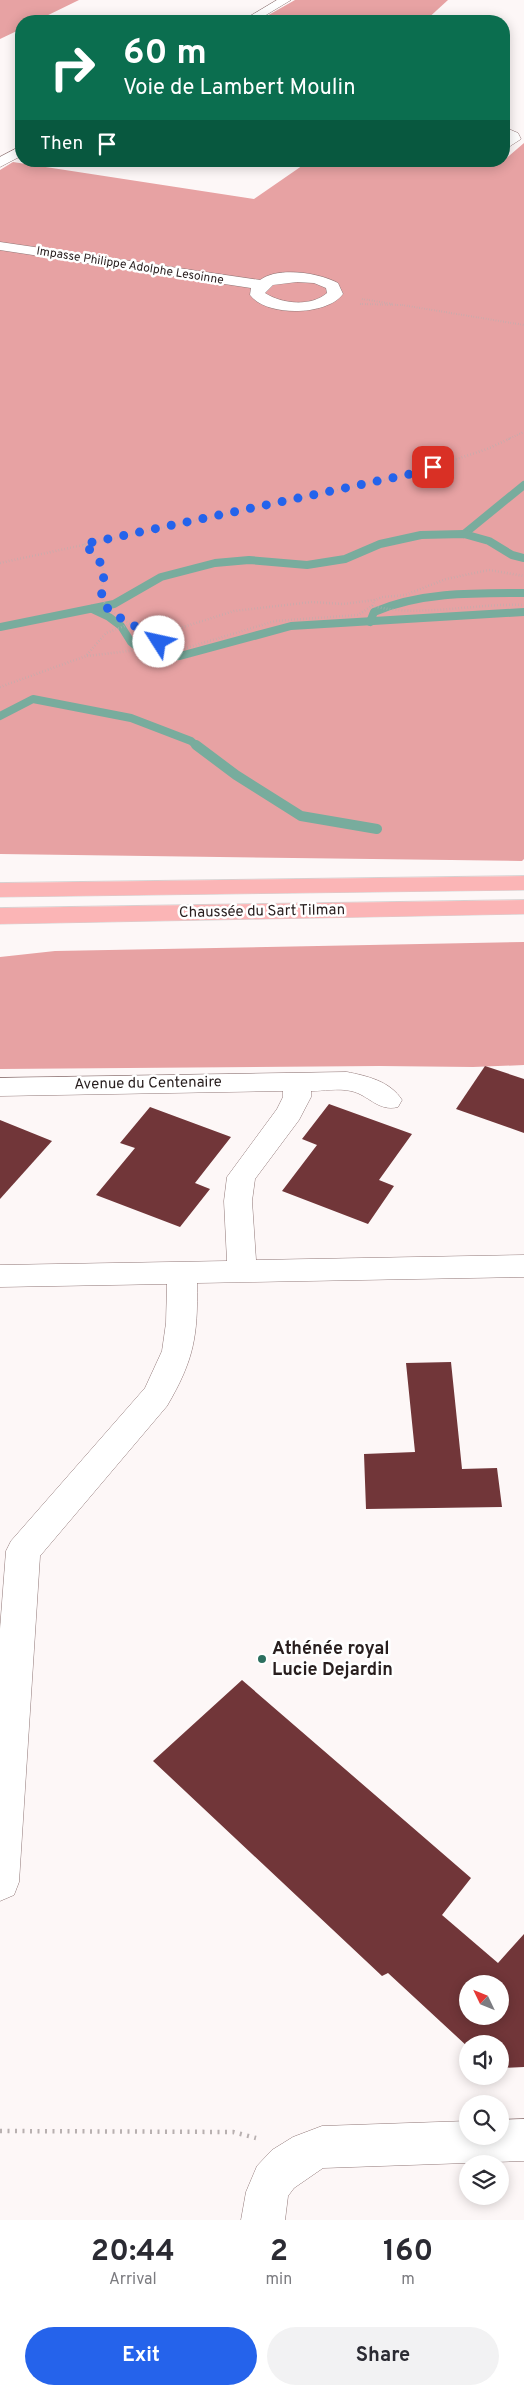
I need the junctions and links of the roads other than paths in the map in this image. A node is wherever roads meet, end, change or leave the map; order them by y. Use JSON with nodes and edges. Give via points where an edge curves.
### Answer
{"nodes":[{"id":1,"x":285,"y":0,"type":"edge"},
{"id":2,"x":259,"y":15,"type":"edge"},
{"id":3,"x":15,"y":154,"type":"edge"},
{"id":4,"x":0,"y":163,"type":"edge"},
{"id":5,"x":0,"y":246,"type":"edge"},
{"id":6,"x":261,"y":286,"type":"junction"},
{"id":7,"x":524,"y":883,"type":"edge"},
{"id":8,"x":6,"y":889,"type":"edge"},
{"id":9,"x":524,"y":908,"type":"edge"},
{"id":10,"x":144,"y":914,"type":"junction"},
{"id":11,"x":0,"y":916,"type":"edge"},
{"id":12,"x":0,"y":934,"type":"edge"},
{"id":13,"x":297,"y":1082,"type":"junction"},
{"id":14,"x":0,"y":1088,"type":"edge"},
{"id":15,"x":388,"y":1100,"type":"dead end"},
{"id":16,"x":524,"y":1266,"type":"edge"},
{"id":17,"x":242,"y":1272,"type":"junction"},
{"id":18,"x":182,"y":1273,"type":"junction"},
{"id":19,"x":0,"y":1276,"type":"edge"},
{"id":20,"x":0,"y":1882,"type":"edge"},
{"id":21,"x":524,"y":2140,"type":"edge"},
{"id":22,"x":263,"y":2220,"type":"edge"}],
"edges":[{"from":1,"to":2,"type":"street"},
{"from":3,"to":4,"type":"street"},
{"from":5,"to":6,"type":"street","name":"Impasse Philippe Adolphe Lesoinne"},
{"from":6,"to":6,"type":"street","name":"Impasse Philippe Adolphe Lesoinne","via":[[258,290],[263,299],[283,306],[319,304],[335,294],[333,286],[326,282],[304,277],[278,278]]},
{"from":7,"to":8,"type":"highway","name":"Chaussée du Sart Tilman"},
{"from":9,"to":10,"type":"highway","name":"Chaussée du Sart Tilman"},
{"from":10,"to":11,"type":"highway","name":"Chaussée du Sart Tilman"},
{"from":10,"to":12,"type":"highway","via":[[56,929]]},
{"from":13,"to":14,"type":"street","name":"Avenue du Centenaire"},
{"from":13,"to":15,"type":"street","name":"Avenue du Centenaire","via":[[360,1083],[380,1092]]},
{"from":13,"to":17,"type":"street","via":[[296,1097],[289,1113],[241,1177],[238,1201]]},
{"from":16,"to":17,"type":"street"},
{"from":17,"to":18,"type":"street"},
{"from":18,"to":19,"type":"street"},
{"from":18,"to":20,"type":"street","via":[[182,1336],[168,1379],[23,1551]]},
{"from":21,"to":22,"type":"street","via":[[322,2147],[297,2157],[280,2170],[269,2184],[263,2204]]}]}
